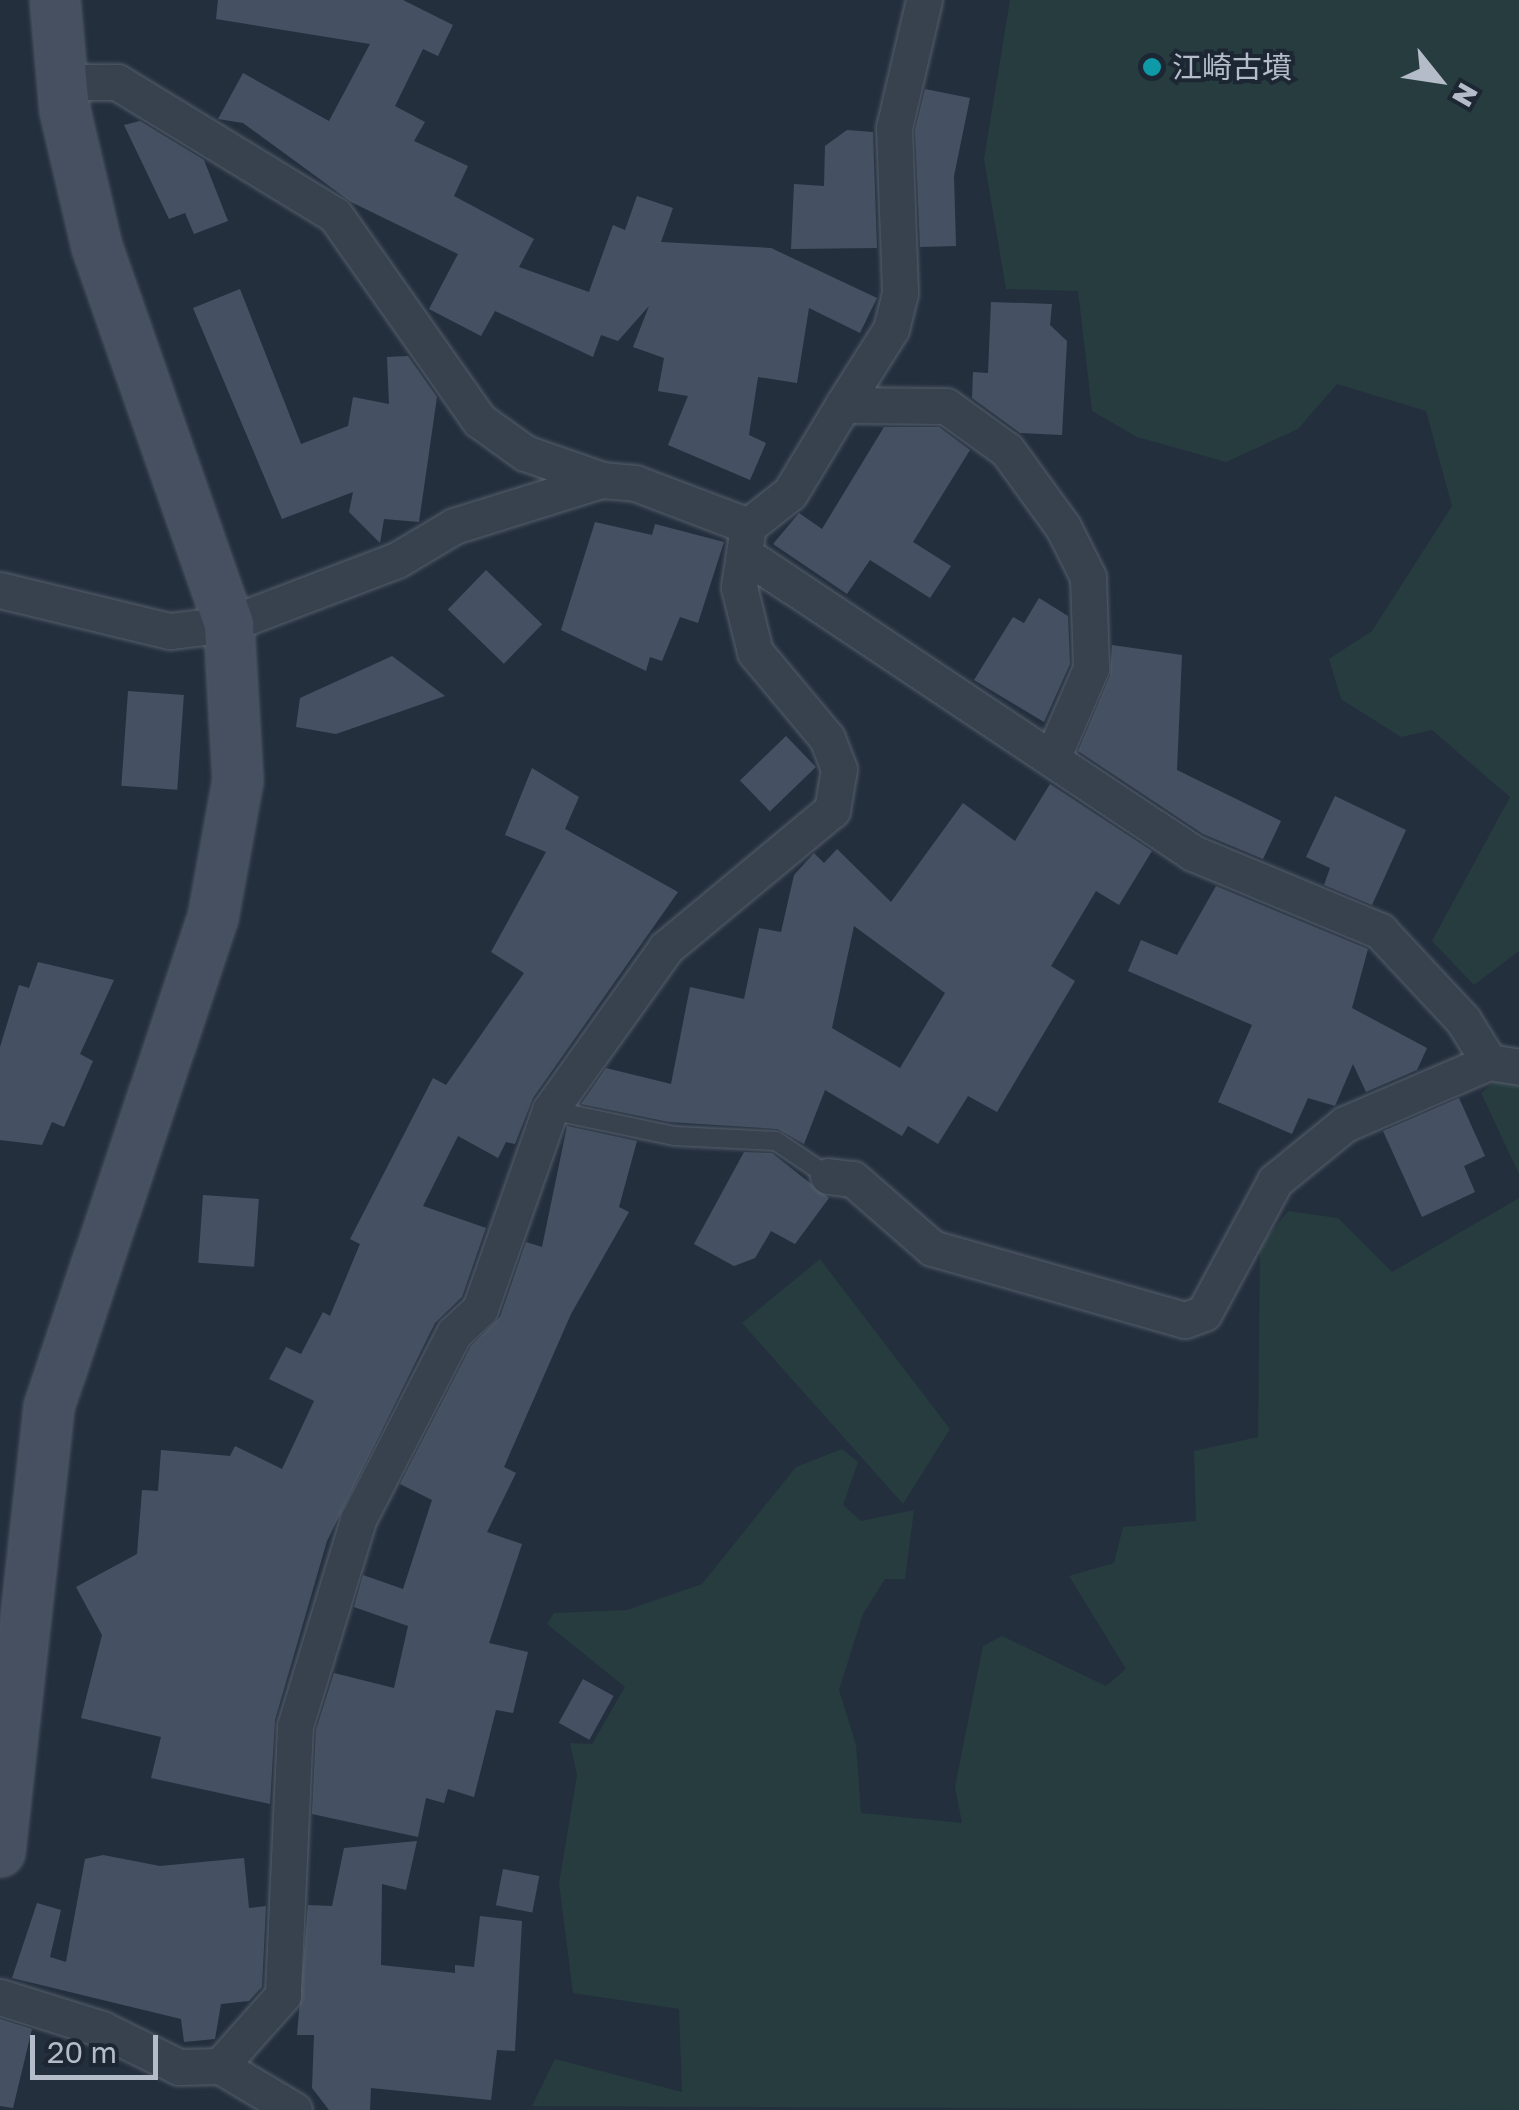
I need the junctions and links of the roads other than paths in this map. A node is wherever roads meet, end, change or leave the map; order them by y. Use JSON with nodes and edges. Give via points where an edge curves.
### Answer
{"nodes":[{"id":1,"x":55,"y":0,"type":"edge"},
{"id":2,"x":924,"y":0,"type":"edge"},
{"id":3,"x":62,"y":82,"type":"junction"},
{"id":4,"x":843,"y":405,"type":"junction"},
{"id":5,"x":602,"y":480,"type":"junction"},
{"id":6,"x":749,"y":542,"type":"junction"},
{"id":7,"x":0,"y":590,"type":"edge"},
{"id":8,"x":229,"y":624,"type":"junction"},
{"id":9,"x":1052,"y":758,"type":"junction"},
{"id":10,"x":1504,"y":1065,"type":"edge"},
{"id":11,"x":550,"y":1110,"type":"junction"},
{"id":12,"x":828,"y":1176,"type":"joint"},
{"id":13,"x":13,"y":1622,"type":"edge"},
{"id":14,"x":0,"y":1852,"type":"edge"},
{"id":15,"x":0,"y":1997,"type":"edge"},
{"id":16,"x":220,"y":2066,"type":"junction"},
{"id":17,"x":294,"y":2110,"type":"edge"}],
"edges":[{"from":1,"to":3,"type":"street"},
{"from":2,"to":4,"type":"street","via":[[894,128],[900,293],[891,329]]},
{"from":3,"to":5,"type":"street","via":[[118,82],[336,215],[480,420],[525,453]]},
{"from":3,"to":8,"type":"street","via":[[96,247]]},
{"from":4,"to":6,"type":"street","via":[[790,493]]},
{"from":4,"to":9,"type":"street","via":[[946,406],[1007,450],[1064,527],[1088,578],[1091,668]]},
{"from":5,"to":6,"type":"street"},
{"from":5,"to":8,"type":"street","via":[[454,526],[397,560]]},
{"from":6,"to":9,"type":"street"},
{"from":6,"to":11,"type":"street","via":[[742,614],[755,652],[827,738],[839,768],[832,810],[805,842],[666,948]]},
{"from":7,"to":8,"type":"street","via":[[170,631]]},
{"from":8,"to":13,"type":"street","via":[[238,744],[223,878],[49,1407]]},
{"from":9,"to":10,"type":"street","via":[[1192,853],[1380,931]]},
{"from":10,"to":12,"type":"street","via":[[1345,1124],[1274,1180],[1204,1312],[1185,1320],[932,1248],[853,1179]]},
{"from":11,"to":12,"type":"lane","via":[[674,1136],[776,1141]]},
{"from":11,"to":16,"type":"street","via":[[480,1310],[454,1332],[358,1520],[295,1726],[282,1994]]},
{"from":13,"to":14,"type":"street"},
{"from":15,"to":16,"type":"street","via":[[102,2029],[179,2068]]},
{"from":16,"to":17,"type":"street"}]}
